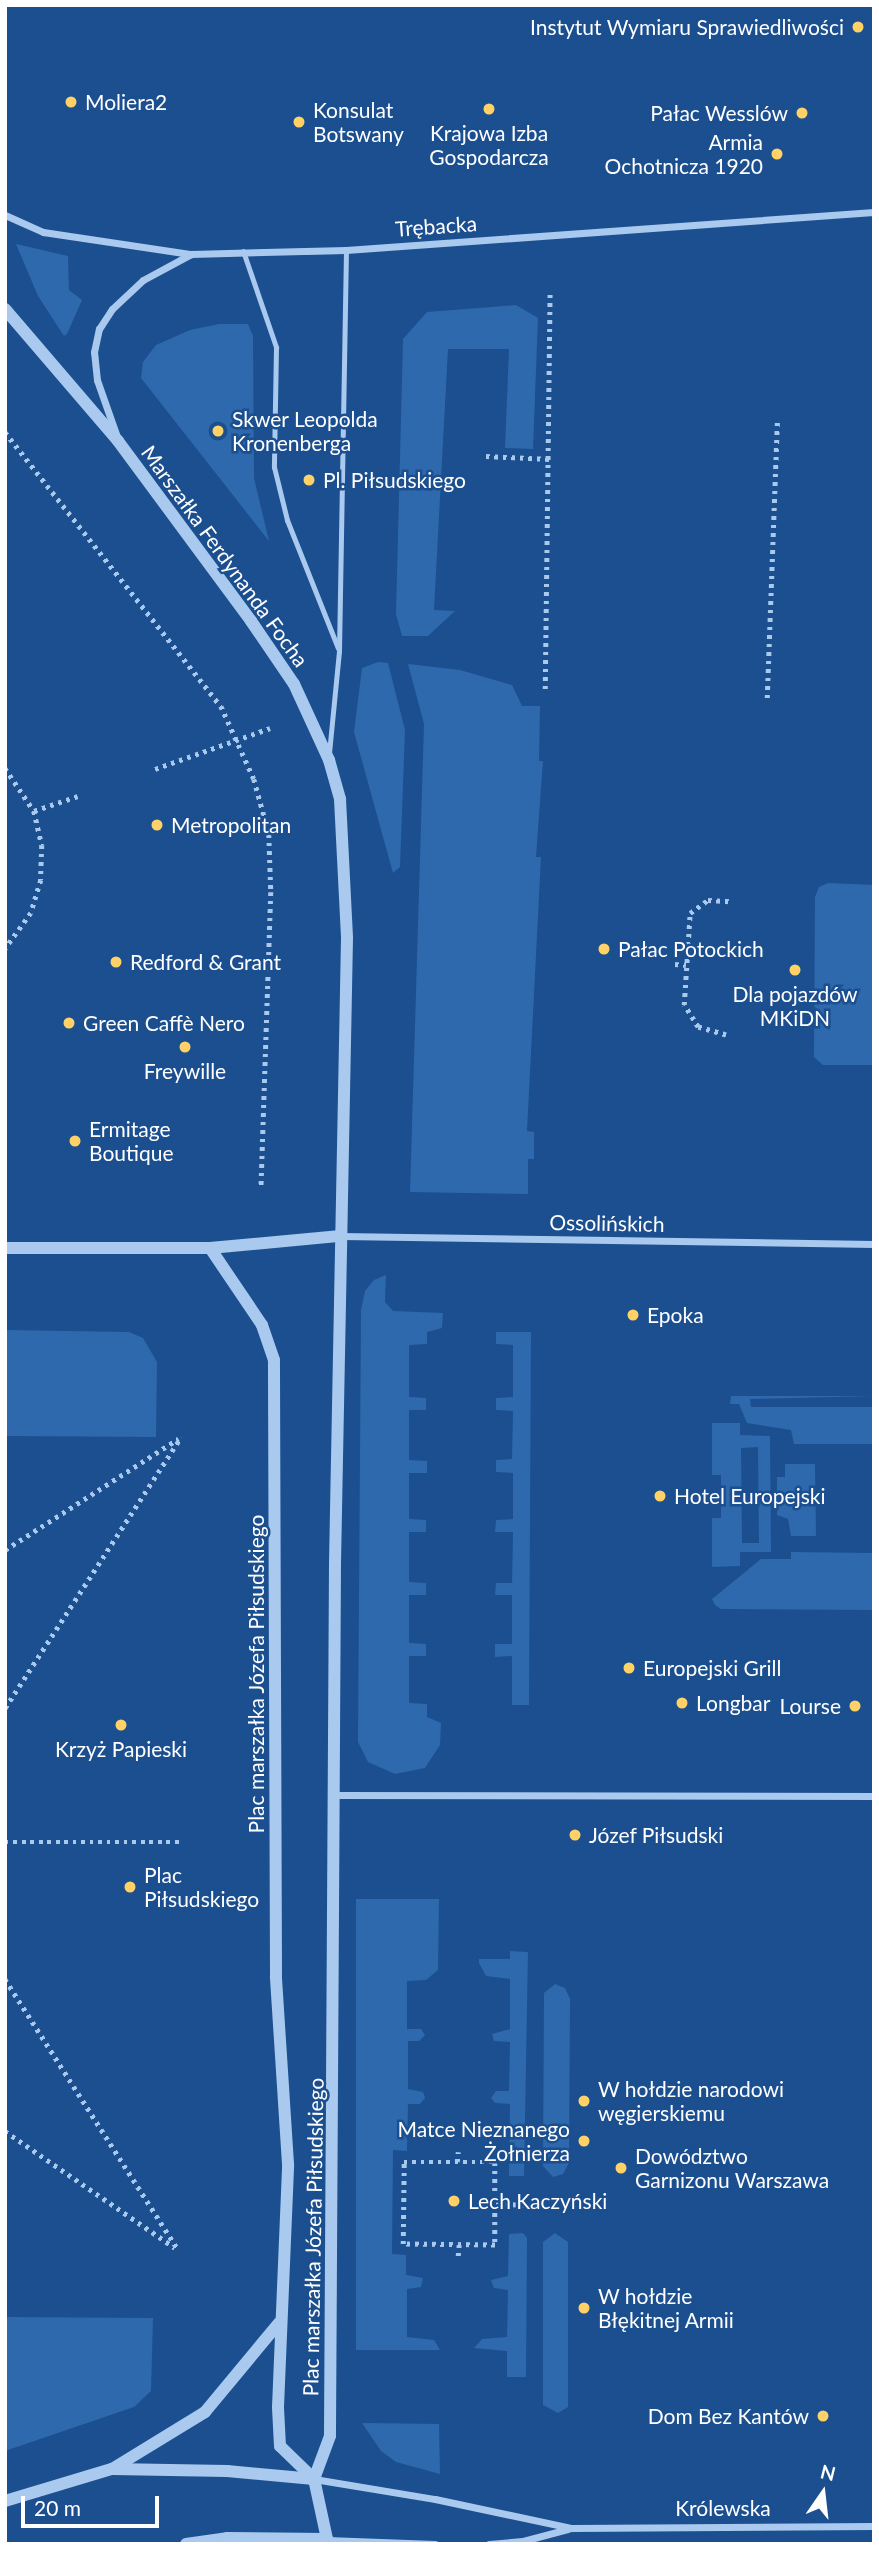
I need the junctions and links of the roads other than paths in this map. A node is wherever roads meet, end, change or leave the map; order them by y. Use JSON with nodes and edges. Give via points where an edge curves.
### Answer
{"nodes":[{"id":1,"x":874,"y":212,"type":"edge"},
{"id":2,"x":5,"y":215,"type":"edge"},
{"id":3,"x":346,"y":250,"type":"junction"},
{"id":4,"x":243,"y":251,"type":"junction"},
{"id":5,"x":191,"y":254,"type":"junction"},
{"id":6,"x":5,"y":310,"type":"edge"},
{"id":7,"x":118,"y":441,"type":"junction"},
{"id":8,"x":339,"y":651,"type":"junction"},
{"id":9,"x":329,"y":760,"type":"junction"},
{"id":10,"x":340,"y":1236,"type":"junction"},
{"id":11,"x":874,"y":1244,"type":"edge"},
{"id":12,"x":5,"y":1248,"type":"edge"},
{"id":13,"x":210,"y":1248,"type":"junction"},
{"id":14,"x":335,"y":1795,"type":"junction"},
{"id":15,"x":874,"y":1796,"type":"edge"},
{"id":16,"x":279,"y":2323,"type":"junction"},
{"id":17,"x":112,"y":2469,"type":"junction"},
{"id":18,"x":314,"y":2479,"type":"junction"},
{"id":19,"x":5,"y":2501,"type":"edge"},
{"id":20,"x":874,"y":2526,"type":"edge"},
{"id":21,"x":572,"y":2528,"type":"junction"},
{"id":22,"x":327,"y":2541,"type":"edge"},
{"id":23,"x":186,"y":2544,"type":"edge"},
{"id":24,"x":435,"y":2544,"type":"edge"},
{"id":25,"x":489,"y":2544,"type":"edge"}],
"edges":[{"from":1,"to":3,"type":"street","name":"Trębacka"},
{"from":2,"to":5,"type":"street","name":"Trębacka","via":[[43,232]]},
{"from":3,"to":4,"type":"street","name":"Trębacka"},
{"from":3,"to":8,"type":"lane"},
{"from":4,"to":5,"type":"street","name":"Trębacka"},
{"from":4,"to":8,"type":"lane","via":[[276,347],[274,467],[288,520]]},
{"from":5,"to":7,"type":"street","via":[[143,280],[112,309],[99,329],[94,352],[97,380]]},
{"from":6,"to":7,"type":"street","name":"Marszałka Ferdynanda Focha"},
{"from":7,"to":9,"type":"street","name":"Marszałka Ferdynanda Focha","via":[[210,561],[294,684]]},
{"from":8,"to":9,"type":"lane"},
{"from":9,"to":10,"type":"street","name":"Marszałka Ferdynanda Focha","via":[[341,799],[346,841]]},
{"from":10,"to":11,"type":"street","name":"Ossolińskich"},
{"from":10,"to":13,"type":"street"},
{"from":10,"to":14,"type":"street","name":"Plac marszałka Józefa Piłsudskiego"},
{"from":12,"to":13,"type":"street"},
{"from":13,"to":16,"type":"street","name":"Plac marszałka Józefa Piłsudskiego","via":[[262,1325],[274,1360],[276,1938],[288,2164],[288,2244]]},
{"from":14,"to":15,"type":"street"},
{"from":14,"to":18,"type":"street","name":"Plac marszałka Józefa Piłsudskiego","via":[[330,2436]]},
{"from":16,"to":17,"type":"street","via":[[205,2412]]},
{"from":16,"to":18,"type":"street","name":"Plac marszałka Józefa Piłsudskiego","via":[[280,2446]]},
{"from":17,"to":18,"type":"street","via":[[227,2471]]},
{"from":17,"to":19,"type":"street"},
{"from":18,"to":21,"type":"street","name":"Królewska","via":[[435,2498]]},
{"from":18,"to":22,"type":"street"},
{"from":20,"to":21,"type":"street","name":"Królewska"},
{"from":21,"to":25,"type":"street","name":"Królewska"},
{"from":22,"to":23,"type":"street","via":[[227,2538]]},
{"from":22,"to":24,"type":"street"}]}
